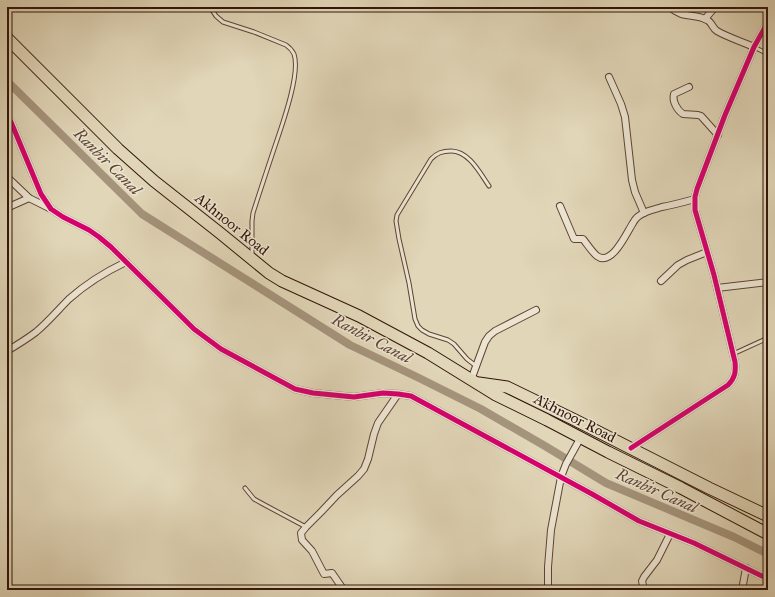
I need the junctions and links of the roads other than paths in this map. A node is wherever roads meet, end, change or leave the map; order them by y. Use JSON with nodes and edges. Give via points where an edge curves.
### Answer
{"nodes":[{"id":1,"x":210,"y":7,"type":"edge"},
{"id":2,"x":670,"y":7,"type":"edge"},
{"id":3,"x":715,"y":7,"type":"edge"},
{"id":4,"x":705,"y":19,"type":"junction"},
{"id":5,"x":768,"y":22,"type":"edge"},
{"id":6,"x":7,"y":38,"type":"edge"},
{"id":7,"x":754,"y":47,"type":"junction"},
{"id":8,"x":768,"y":54,"type":"edge"},
{"id":9,"x":609,"y":77,"type":"dead end"},
{"id":10,"x":688,"y":87,"type":"dead end"},
{"id":11,"x":7,"y":117,"type":"edge"},
{"id":12,"x":718,"y":135,"type":"junction"},
{"id":13,"x":7,"y":176,"type":"edge"},
{"id":14,"x":489,"y":186,"type":"dead end"},
{"id":15,"x":29,"y":198,"type":"junction"},
{"id":16,"x":695,"y":199,"type":"junction"},
{"id":17,"x":560,"y":206,"type":"dead end"},
{"id":18,"x":7,"y":209,"type":"edge"},
{"id":19,"x":50,"y":209,"type":"junction"},
{"id":20,"x":644,"y":213,"type":"junction"},
{"id":21,"x":708,"y":252,"type":"junction"},
{"id":22,"x":252,"y":260,"type":"junction"},
{"id":23,"x":126,"y":262,"type":"junction"},
{"id":24,"x":661,"y":281,"type":"dead end"},
{"id":25,"x":768,"y":282,"type":"edge"},
{"id":26,"x":717,"y":288,"type":"junction"},
{"id":27,"x":536,"y":310,"type":"dead end"},
{"id":28,"x":768,"y":338,"type":"edge"},
{"id":29,"x":7,"y":351,"type":"edge"},
{"id":30,"x":733,"y":354,"type":"junction"},
{"id":31,"x":476,"y":366,"type":"junction"},
{"id":32,"x":473,"y":381,"type":"junction"},
{"id":33,"x":398,"y":394,"type":"junction"},
{"id":34,"x":581,"y":437,"type":"junction"},
{"id":35,"x":631,"y":448,"type":"junction"},
{"id":36,"x":561,"y":477,"type":"junction"},
{"id":37,"x":245,"y":488,"type":"dead end"},
{"id":38,"x":768,"y":516,"type":"edge"},
{"id":39,"x":306,"y":527,"type":"junction"},
{"id":40,"x":670,"y":534,"type":"junction"},
{"id":41,"x":768,"y":534,"type":"edge"},
{"id":42,"x":746,"y":568,"type":"junction"},
{"id":43,"x":768,"y":579,"type":"edge"},
{"id":44,"x":343,"y":589,"type":"edge"},
{"id":45,"x":548,"y":590,"type":"edge"},
{"id":46,"x":644,"y":590,"type":"edge"},
{"id":47,"x":742,"y":590,"type":"edge"}],
"edges":[{"from":1,"to":22,"type":"lane","via":[[223,22],[286,45],[294,54],[294,78],[287,110],[253,213]]},
{"from":2,"to":4,"type":"street","via":[[682,15]]},
{"from":3,"to":4,"type":"street"},
{"from":4,"to":7,"type":"street","via":[[716,31]]},
{"from":5,"to":7,"type":"street"},
{"from":6,"to":22,"type":"highway","name":"Akhnoor Road","via":[[118,150]]},
{"from":7,"to":8,"type":"lane"},
{"from":7,"to":12,"type":"street"},
{"from":9,"to":20,"type":"street","via":[[622,104],[632,180]]},
{"from":10,"to":12,"type":"street","via":[[674,94],[678,109],[683,114],[701,116]]},
{"from":11,"to":19,"type":"street"},
{"from":12,"to":16,"type":"street"},
{"from":13,"to":15,"type":"street"},
{"from":14,"to":31,"type":"lane","via":[[466,156],[454,151],[440,152],[431,159],[397,215],[396,221],[418,326],[429,334],[454,344]]},
{"from":15,"to":18,"type":"street"},
{"from":15,"to":19,"type":"street"},
{"from":16,"to":20,"type":"street"},
{"from":16,"to":21,"type":"street","via":[[695,210]]},
{"from":17,"to":20,"type":"street","via":[[574,239],[583,239],[597,256],[601,257],[615,251],[632,224]]},
{"from":19,"to":23,"type":"street","via":[[99,236]]},
{"from":21,"to":24,"type":"street","via":[[678,265]]},
{"from":21,"to":26,"type":"street"},
{"from":22,"to":32,"type":"highway","name":"Akhnoor Road","via":[[269,273],[359,316]]},
{"from":23,"to":29,"type":"street","via":[[84,287],[35,333]]},
{"from":23,"to":33,"type":"street","via":[[194,329],[221,349],[295,389],[354,397],[383,393]]},
{"from":25,"to":26,"type":"street"},
{"from":26,"to":30,"type":"street"},
{"from":27,"to":31,"type":"street","via":[[489,336]]},
{"from":28,"to":30,"type":"lane"},
{"from":30,"to":35,"type":"street","via":[[736,372],[728,385]]},
{"from":31,"to":32,"type":"street"},
{"from":32,"to":34,"type":"highway","name":"Akhnoor Road"},
{"from":32,"to":35,"type":"highway","name":"Akhnoor Road","via":[[507,387]]},
{"from":33,"to":36,"type":"street","via":[[411,396]]},
{"from":33,"to":39,"type":"street","via":[[378,423],[364,469]]},
{"from":34,"to":36,"type":"street"},
{"from":34,"to":41,"type":"highway","name":"Akhnoor Road"},
{"from":35,"to":38,"type":"highway","name":"Akhnoor Road"},
{"from":36,"to":40,"type":"street","via":[[639,521]]},
{"from":36,"to":45,"type":"street","via":[[551,530]]},
{"from":37,"to":39,"type":"lane","via":[[254,499]]},
{"from":39,"to":44,"type":"street","via":[[301,533],[302,540],[312,551],[324,574],[332,573]]},
{"from":40,"to":42,"type":"street"},
{"from":40,"to":46,"type":"street","via":[[657,560],[642,581]]},
{"from":42,"to":43,"type":"street"},
{"from":42,"to":47,"type":"street"}]}
